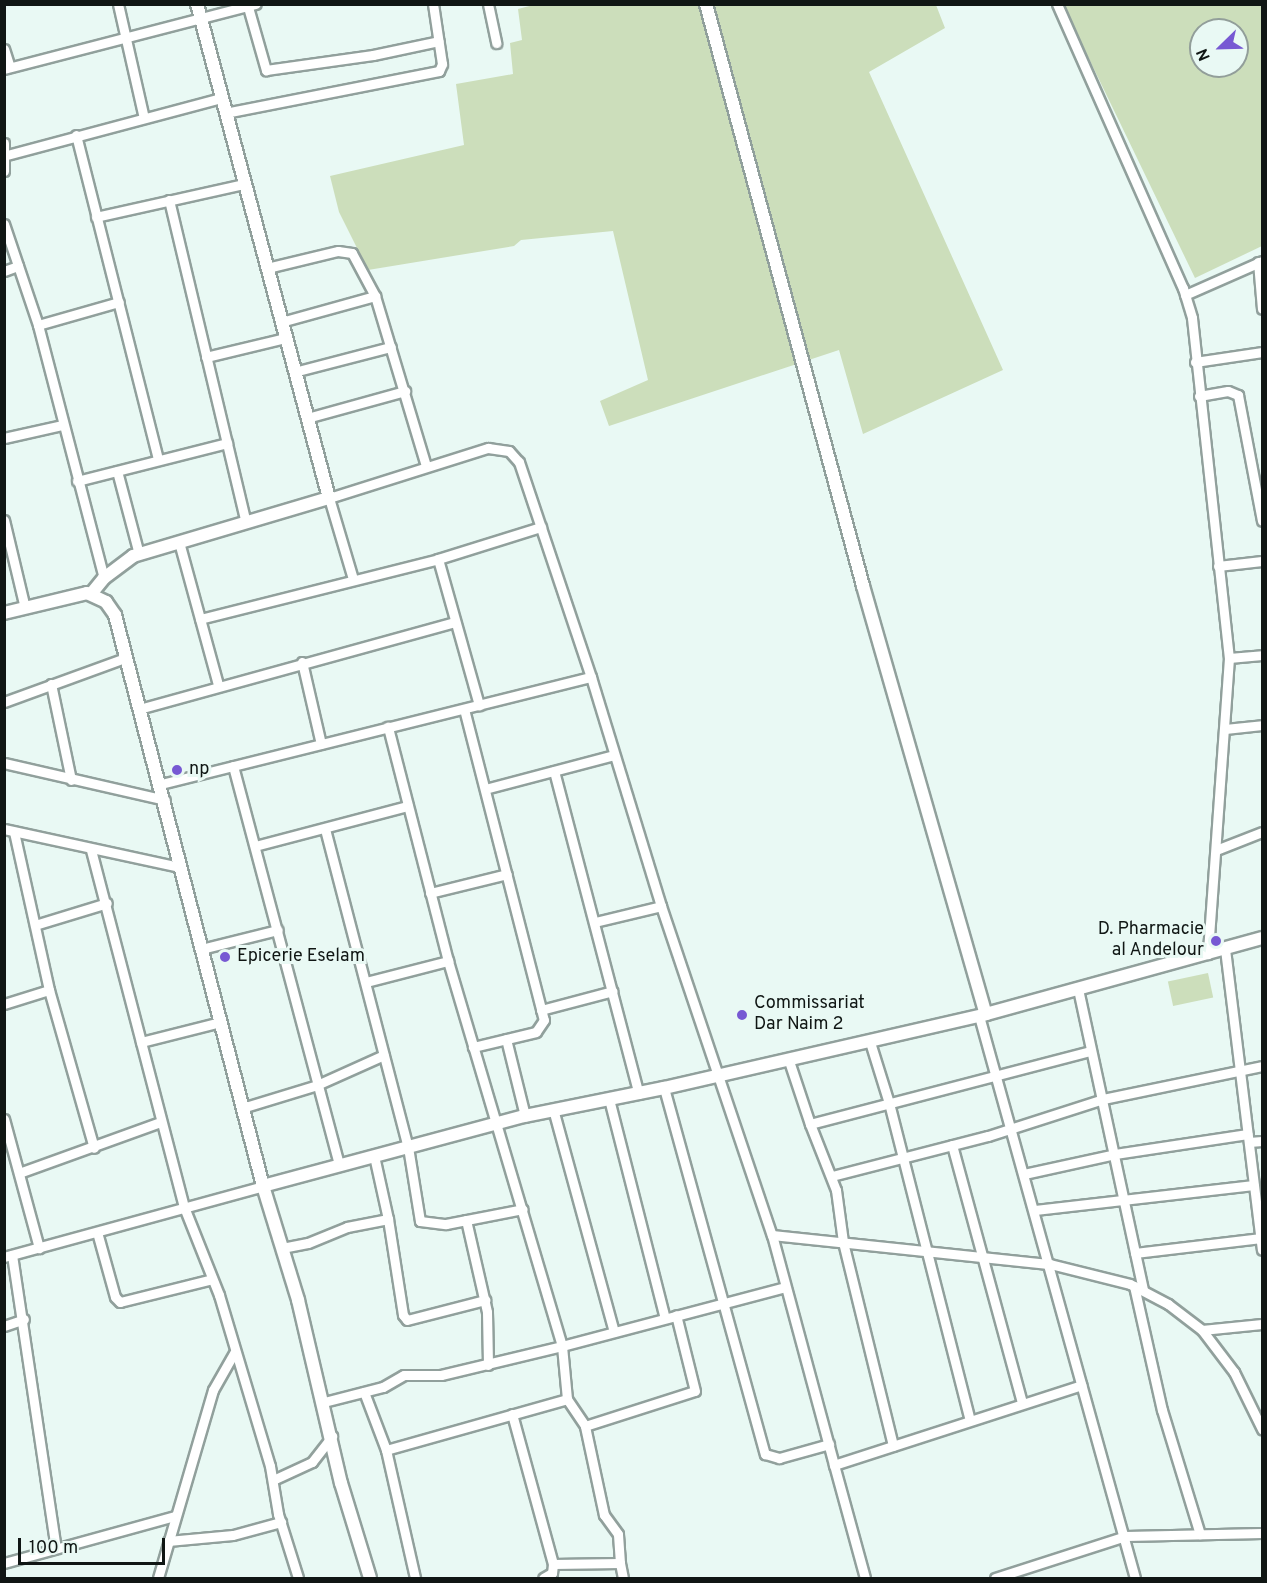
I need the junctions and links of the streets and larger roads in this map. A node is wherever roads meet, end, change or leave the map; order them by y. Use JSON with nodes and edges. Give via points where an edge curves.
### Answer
{"nodes":[{"id":1,"x":118,"y":4,"type":"edge"},
{"id":2,"x":197,"y":4,"type":"edge"},
{"id":3,"x":433,"y":4,"type":"edge"},
{"id":4,"x":488,"y":4,"type":"edge"},
{"id":5,"x":706,"y":4,"type":"edge"},
{"id":6,"x":1057,"y":4,"type":"edge"},
{"id":7,"x":252,"y":6,"type":"edge"},
{"id":8,"x":201,"y":18,"type":"junction"},
{"id":9,"x":126,"y":36,"type":"junction"},
{"id":10,"x":439,"y":40,"type":"junction"},
{"id":11,"x":496,"y":43,"type":"dead end"},
{"id":12,"x":4,"y":49,"type":"edge"},
{"id":13,"x":7,"y":68,"type":"edge"},
{"id":14,"x":221,"y":98,"type":"junction"},
{"id":15,"x":225,"y":113,"type":"junction"},
{"id":16,"x":144,"y":118,"type":"junction"},
{"id":17,"x":76,"y":135,"type":"junction"},
{"id":18,"x":4,"y":143,"type":"edge"},
{"id":19,"x":7,"y":155,"type":"junction"},
{"id":20,"x":4,"y":171,"type":"edge"},
{"id":21,"x":244,"y":184,"type":"junction"},
{"id":22,"x":169,"y":200,"type":"junction"},
{"id":23,"x":96,"y":217,"type":"junction"},
{"id":24,"x":4,"y":224,"type":"edge"},
{"id":25,"x":1261,"y":261,"type":"edge"},
{"id":26,"x":18,"y":266,"type":"junction"},
{"id":27,"x":267,"y":268,"type":"junction"},
{"id":28,"x":4,"y":270,"type":"edge"},
{"id":29,"x":1185,"y":295,"type":"junction"},
{"id":30,"x":375,"y":296,"type":"junction"},
{"id":31,"x":119,"y":302,"type":"junction"},
{"id":32,"x":1263,"y":309,"type":"edge"},
{"id":33,"x":281,"y":322,"type":"junction"},
{"id":34,"x":38,"y":324,"type":"junction"},
{"id":35,"x":285,"y":338,"type":"junction"},
{"id":36,"x":391,"y":347,"type":"junction"},
{"id":37,"x":1263,"y":352,"type":"edge"},
{"id":38,"x":206,"y":357,"type":"junction"},
{"id":39,"x":1195,"y":362,"type":"junction"},
{"id":40,"x":294,"y":372,"type":"junction"},
{"id":41,"x":405,"y":390,"type":"junction"},
{"id":42,"x":1198,"y":396,"type":"junction"},
{"id":43,"x":307,"y":418,"type":"junction"},
{"id":44,"x":62,"y":424,"type":"junction"},
{"id":45,"x":4,"y":438,"type":"edge"},
{"id":46,"x":227,"y":443,"type":"junction"},
{"id":47,"x":158,"y":460,"type":"junction"},
{"id":48,"x":426,"y":466,"type":"junction"},
{"id":49,"x":117,"y":471,"type":"junction"},
{"id":50,"x":77,"y":482,"type":"junction"},
{"id":51,"x":328,"y":498,"type":"junction"},
{"id":52,"x":1263,"y":521,"type":"edge"},
{"id":53,"x":246,"y":523,"type":"junction"},
{"id":54,"x":5,"y":525,"type":"edge"},
{"id":55,"x":541,"y":527,"type":"junction"},
{"id":56,"x":179,"y":542,"type":"junction"},
{"id":57,"x":139,"y":554,"type":"junction"},
{"id":58,"x":438,"y":559,"type":"junction"},
{"id":59,"x":1263,"y":561,"type":"edge"},
{"id":60,"x":1218,"y":566,"type":"junction"},
{"id":61,"x":104,"y":578,"type":"junction"},
{"id":62,"x":353,"y":579,"type":"junction"},
{"id":63,"x":92,"y":594,"type":"junction"},
{"id":64,"x":25,"y":608,"type":"junction"},
{"id":65,"x":4,"y":613,"type":"edge"},
{"id":66,"x":200,"y":619,"type":"junction"},
{"id":67,"x":455,"y":622,"type":"junction"},
{"id":68,"x":1263,"y":655,"type":"edge"},
{"id":69,"x":125,"y":658,"type":"junction"},
{"id":70,"x":1229,"y":658,"type":"junction"},
{"id":71,"x":302,"y":662,"type":"junction"},
{"id":72,"x":591,"y":677,"type":"junction"},
{"id":73,"x":51,"y":684,"type":"junction"},
{"id":74,"x":218,"y":685,"type":"junction"},
{"id":75,"x":4,"y":702,"type":"edge"},
{"id":76,"x":479,"y":705,"type":"junction"},
{"id":77,"x":139,"y":709,"type":"junction"},
{"id":78,"x":464,"y":709,"type":"junction"},
{"id":79,"x":1263,"y":725,"type":"edge"},
{"id":80,"x":388,"y":727,"type":"junction"},
{"id":81,"x":1225,"y":729,"type":"junction"},
{"id":82,"x":321,"y":744,"type":"junction"},
{"id":83,"x":614,"y":755,"type":"junction"},
{"id":84,"x":4,"y":763,"type":"edge"},
{"id":85,"x":233,"y":766,"type":"junction"},
{"id":86,"x":554,"y":771,"type":"junction"},
{"id":87,"x":71,"y":780,"type":"junction"},
{"id":88,"x":161,"y":784,"type":"junction"},
{"id":89,"x":485,"y":789,"type":"junction"},
{"id":90,"x":165,"y":800,"type":"junction"},
{"id":91,"x":408,"y":806,"type":"junction"},
{"id":92,"x":325,"y":829,"type":"junction"},
{"id":93,"x":9,"y":831,"type":"edge"},
{"id":94,"x":1263,"y":832,"type":"edge"},
{"id":95,"x":255,"y":846,"type":"junction"},
{"id":96,"x":91,"y":850,"type":"junction"},
{"id":97,"x":1216,"y":850,"type":"junction"},
{"id":98,"x":180,"y":867,"type":"junction"},
{"id":99,"x":507,"y":874,"type":"junction"},
{"id":100,"x":430,"y":893,"type":"junction"},
{"id":101,"x":106,"y":903,"type":"junction"},
{"id":102,"x":661,"y":906,"type":"junction"},
{"id":103,"x":595,"y":922,"type":"junction"},
{"id":104,"x":35,"y":925,"type":"junction"},
{"id":105,"x":278,"y":930,"type":"junction"},
{"id":106,"x":1263,"y":938,"type":"edge"},
{"id":107,"x":201,"y":949,"type":"junction"},
{"id":108,"x":1225,"y":949,"type":"junction"},
{"id":109,"x":1209,"y":954,"type":"junction"},
{"id":110,"x":448,"y":961,"type":"junction"},
{"id":111,"x":366,"y":982,"type":"junction"},
{"id":112,"x":1078,"y":989,"type":"junction"},
{"id":113,"x":49,"y":990,"type":"junction"},
{"id":114,"x":614,"y":991,"type":"junction"},
{"id":115,"x":4,"y":1004,"type":"edge"},
{"id":116,"x":541,"y":1010,"type":"junction"},
{"id":117,"x":983,"y":1015,"type":"junction"},
{"id":118,"x":220,"y":1022,"type":"junction"},
{"id":119,"x":506,"y":1039,"type":"junction"},
{"id":120,"x":141,"y":1042,"type":"junction"},
{"id":121,"x":870,"y":1042,"type":"junction"},
{"id":122,"x":473,"y":1047,"type":"junction"},
{"id":123,"x":1092,"y":1051,"type":"junction"},
{"id":124,"x":384,"y":1055,"type":"junction"},
{"id":125,"x":789,"y":1061,"type":"junction"},
{"id":126,"x":1263,"y":1066,"type":"edge"},
{"id":127,"x":1240,"y":1070,"type":"junction"},
{"id":128,"x":996,"y":1075,"type":"junction"},
{"id":129,"x":717,"y":1076,"type":"junction"},
{"id":130,"x":317,"y":1084,"type":"junction"},
{"id":131,"x":664,"y":1088,"type":"junction"},
{"id":132,"x":639,"y":1094,"type":"junction"},
{"id":133,"x":609,"y":1099,"type":"junction"},
{"id":134,"x":1103,"y":1099,"type":"junction"},
{"id":135,"x":889,"y":1103,"type":"junction"},
{"id":136,"x":242,"y":1108,"type":"junction"},
{"id":137,"x":553,"y":1109,"type":"junction"},
{"id":138,"x":525,"y":1116,"type":"junction"},
{"id":139,"x":4,"y":1119,"type":"edge"},
{"id":140,"x":161,"y":1122,"type":"junction"},
{"id":141,"x":810,"y":1124,"type":"junction"},
{"id":142,"x":496,"y":1125,"type":"junction"},
{"id":143,"x":1010,"y":1127,"type":"junction"},
{"id":144,"x":1249,"y":1138,"type":"junction"},
{"id":145,"x":1263,"y":1140,"type":"edge"},
{"id":146,"x":952,"y":1145,"type":"junction"},
{"id":147,"x":408,"y":1147,"type":"junction"},
{"id":148,"x":94,"y":1148,"type":"junction"},
{"id":149,"x":1115,"y":1154,"type":"junction"},
{"id":150,"x":374,"y":1156,"type":"junction"},
{"id":151,"x":902,"y":1158,"type":"junction"},
{"id":152,"x":339,"y":1165,"type":"junction"},
{"id":153,"x":19,"y":1173,"type":"junction"},
{"id":154,"x":1024,"y":1174,"type":"junction"},
{"id":155,"x":832,"y":1176,"type":"junction"},
{"id":156,"x":1254,"y":1185,"type":"junction"},
{"id":157,"x":263,"y":1186,"type":"junction"},
{"id":158,"x":1124,"y":1199,"type":"junction"},
{"id":159,"x":184,"y":1207,"type":"junction"},
{"id":160,"x":523,"y":1209,"type":"junction"},
{"id":161,"x":1035,"y":1210,"type":"junction"},
{"id":162,"x":388,"y":1219,"type":"junction"},
{"id":163,"x":466,"y":1220,"type":"junction"},
{"id":164,"x":97,"y":1232,"type":"junction"},
{"id":165,"x":772,"y":1235,"type":"junction"},
{"id":166,"x":1261,"y":1238,"type":"edge"},
{"id":167,"x":843,"y":1242,"type":"junction"},
{"id":168,"x":39,"y":1248,"type":"junction"},
{"id":169,"x":282,"y":1248,"type":"junction"},
{"id":170,"x":1263,"y":1250,"type":"edge"},
{"id":171,"x":925,"y":1252,"type":"junction"},
{"id":172,"x":1136,"y":1253,"type":"junction"},
{"id":173,"x":8,"y":1256,"type":"edge"},
{"id":174,"x":983,"y":1258,"type":"junction"},
{"id":175,"x":1050,"y":1264,"type":"junction"},
{"id":176,"x":212,"y":1279,"type":"junction"},
{"id":177,"x":785,"y":1287,"type":"junction"},
{"id":178,"x":1138,"y":1288,"type":"junction"},
{"id":179,"x":485,"y":1300,"type":"junction"},
{"id":180,"x":723,"y":1302,"type":"junction"},
{"id":181,"x":676,"y":1315,"type":"junction"},
{"id":182,"x":665,"y":1318,"type":"junction"},
{"id":183,"x":24,"y":1319,"type":"junction"},
{"id":184,"x":1263,"y":1324,"type":"edge"},
{"id":185,"x":4,"y":1326,"type":"edge"},
{"id":186,"x":1202,"y":1330,"type":"junction"},
{"id":187,"x":614,"y":1332,"type":"junction"},
{"id":188,"x":562,"y":1346,"type":"junction"},
{"id":189,"x":234,"y":1353,"type":"junction"},
{"id":190,"x":488,"y":1365,"type":"junction"},
{"id":191,"x":1081,"y":1385,"type":"junction"},
{"id":192,"x":364,"y":1392,"type":"junction"},
{"id":193,"x":567,"y":1399,"type":"junction"},
{"id":194,"x":324,"y":1402,"type":"junction"},
{"id":195,"x":1022,"y":1403,"type":"junction"},
{"id":196,"x":512,"y":1414,"type":"junction"},
{"id":197,"x":970,"y":1420,"type":"junction"},
{"id":198,"x":585,"y":1426,"type":"junction"},
{"id":199,"x":1262,"y":1427,"type":"edge"},
{"id":200,"x":332,"y":1436,"type":"junction"},
{"id":201,"x":829,"y":1444,"type":"junction"},
{"id":202,"x":893,"y":1446,"type":"junction"},
{"id":203,"x":386,"y":1450,"type":"junction"},
{"id":204,"x":834,"y":1465,"type":"junction"},
{"id":205,"x":273,"y":1480,"type":"junction"},
{"id":206,"x":175,"y":1516,"type":"junction"},
{"id":207,"x":281,"y":1522,"type":"junction"},
{"id":208,"x":1263,"y":1533,"type":"edge"},
{"id":209,"x":1200,"y":1534,"type":"junction"},
{"id":210,"x":1126,"y":1536,"type":"junction"},
{"id":211,"x":168,"y":1541,"type":"junction"},
{"id":212,"x":56,"y":1548,"type":"junction"},
{"id":213,"x":4,"y":1563,"type":"edge"},
{"id":214,"x":620,"y":1563,"type":"junction"},
{"id":215,"x":553,"y":1564,"type":"junction"},
{"id":216,"x":158,"y":1578,"type":"edge"},
{"id":217,"x":298,"y":1578,"type":"edge"},
{"id":218,"x":370,"y":1578,"type":"edge"},
{"id":219,"x":415,"y":1578,"type":"edge"},
{"id":220,"x":543,"y":1578,"type":"edge"},
{"id":221,"x":623,"y":1578,"type":"edge"},
{"id":222,"x":865,"y":1578,"type":"edge"},
{"id":223,"x":995,"y":1578,"type":"edge"},
{"id":224,"x":1135,"y":1578,"type":"edge"}],
"edges":[{"from":1,"to":9,"type":"street"},
{"from":2,"to":8,"type":"street"},
{"from":3,"to":10,"type":"street"},
{"from":4,"to":11,"type":"street"},
{"from":5,"to":117,"type":"street"},
{"from":6,"to":29,"type":"street"},
{"from":7,"to":8,"type":"street"},
{"from":7,"to":10,"type":"street","via":[[266,70],[373,55]]},
{"from":8,"to":9,"type":"street"},
{"from":8,"to":14,"type":"street"},
{"from":9,"to":13,"type":"street"},
{"from":9,"to":16,"type":"street"},
{"from":10,"to":15,"type":"street","via":[[439,71]]},
{"from":12,"to":13,"type":"street"},
{"from":14,"to":15,"type":"street"},
{"from":14,"to":16,"type":"street"},
{"from":15,"to":21,"type":"street"},
{"from":16,"to":17,"type":"street"},
{"from":17,"to":19,"type":"street"},
{"from":17,"to":23,"type":"street"},
{"from":18,"to":19,"type":"street"},
{"from":19,"to":20,"type":"street"},
{"from":21,"to":22,"type":"street"},
{"from":21,"to":27,"type":"street"},
{"from":22,"to":23,"type":"street"},
{"from":22,"to":38,"type":"street"},
{"from":23,"to":31,"type":"street"},
{"from":24,"to":26,"type":"street"},
{"from":25,"to":29,"type":"street"},
{"from":25,"to":32,"type":"street"},
{"from":26,"to":28,"type":"street"},
{"from":26,"to":34,"type":"street"},
{"from":27,"to":30,"type":"street","via":[[346,250]]},
{"from":27,"to":33,"type":"street"},
{"from":29,"to":39,"type":"street","via":[[1192,318]]},
{"from":30,"to":33,"type":"street"},
{"from":30,"to":36,"type":"street"},
{"from":31,"to":34,"type":"street"},
{"from":31,"to":47,"type":"street"},
{"from":33,"to":35,"type":"street"},
{"from":34,"to":44,"type":"street"},
{"from":35,"to":38,"type":"street"},
{"from":35,"to":40,"type":"street"},
{"from":36,"to":40,"type":"street"},
{"from":36,"to":41,"type":"street"},
{"from":37,"to":39,"type":"street"},
{"from":38,"to":46,"type":"street"},
{"from":39,"to":42,"type":"street"},
{"from":40,"to":43,"type":"street"},
{"from":41,"to":43,"type":"street"},
{"from":41,"to":48,"type":"street"},
{"from":42,"to":52,"type":"street","via":[[1228,391],[1239,395]]},
{"from":42,"to":60,"type":"street"},
{"from":43,"to":51,"type":"street"},
{"from":44,"to":45,"type":"street"},
{"from":44,"to":50,"type":"street"},
{"from":46,"to":47,"type":"street"},
{"from":46,"to":53,"type":"street"},
{"from":47,"to":49,"type":"street"},
{"from":48,"to":51,"type":"street"},
{"from":48,"to":55,"type":"street","via":[[488,448],[509,451],[519,462]]},
{"from":49,"to":50,"type":"street"},
{"from":49,"to":57,"type":"street"},
{"from":50,"to":61,"type":"street"},
{"from":51,"to":53,"type":"street"},
{"from":51,"to":62,"type":"street"},
{"from":53,"to":56,"type":"street"},
{"from":54,"to":64,"type":"street"},
{"from":55,"to":58,"type":"street"},
{"from":55,"to":72,"type":"street"},
{"from":56,"to":57,"type":"street"},
{"from":56,"to":66,"type":"street"},
{"from":57,"to":61,"type":"street","via":[[127,558]]},
{"from":58,"to":62,"type":"street"},
{"from":58,"to":67,"type":"street"},
{"from":59,"to":60,"type":"street"},
{"from":60,"to":70,"type":"street"},
{"from":61,"to":63,"type":"street"},
{"from":62,"to":66,"type":"street"},
{"from":63,"to":64,"type":"street"},
{"from":63,"to":69,"type":"street","via":[[115,615]]},
{"from":64,"to":65,"type":"street"},
{"from":66,"to":74,"type":"street"},
{"from":67,"to":71,"type":"street"},
{"from":67,"to":76,"type":"street"},
{"from":68,"to":70,"type":"street"},
{"from":69,"to":73,"type":"street"},
{"from":69,"to":77,"type":"street"},
{"from":70,"to":81,"type":"street"},
{"from":71,"to":74,"type":"street"},
{"from":71,"to":82,"type":"street"},
{"from":72,"to":76,"type":"street"},
{"from":72,"to":83,"type":"street"},
{"from":73,"to":75,"type":"street"},
{"from":73,"to":87,"type":"street"},
{"from":74,"to":77,"type":"street"},
{"from":76,"to":78,"type":"street"},
{"from":77,"to":88,"type":"street"},
{"from":78,"to":80,"type":"street"},
{"from":78,"to":89,"type":"street"},
{"from":79,"to":81,"type":"street"},
{"from":80,"to":82,"type":"street"},
{"from":80,"to":91,"type":"street"},
{"from":81,"to":97,"type":"street"},
{"from":82,"to":85,"type":"street"},
{"from":83,"to":86,"type":"street"},
{"from":83,"to":102,"type":"street"},
{"from":84,"to":87,"type":"street"},
{"from":85,"to":88,"type":"street"},
{"from":85,"to":95,"type":"street"},
{"from":86,"to":89,"type":"street"},
{"from":86,"to":103,"type":"street"},
{"from":87,"to":90,"type":"street"},
{"from":88,"to":90,"type":"street"},
{"from":89,"to":99,"type":"street"},
{"from":90,"to":98,"type":"street"},
{"from":91,"to":92,"type":"street"},
{"from":91,"to":100,"type":"street"},
{"from":92,"to":95,"type":"street"},
{"from":92,"to":111,"type":"street"},
{"from":93,"to":96,"type":"street"},
{"from":93,"to":104,"type":"street"},
{"from":94,"to":97,"type":"street"},
{"from":95,"to":105,"type":"street"},
{"from":96,"to":98,"type":"street"},
{"from":96,"to":101,"type":"street"},
{"from":97,"to":109,"type":"street"},
{"from":98,"to":107,"type":"street"},
{"from":99,"to":100,"type":"street"},
{"from":99,"to":116,"type":"street"},
{"from":100,"to":110,"type":"street"},
{"from":101,"to":104,"type":"street"},
{"from":101,"to":120,"type":"street"},
{"from":102,"to":103,"type":"street"},
{"from":102,"to":129,"type":"street"},
{"from":103,"to":114,"type":"street"},
{"from":104,"to":113,"type":"street"},
{"from":105,"to":107,"type":"street"},
{"from":105,"to":130,"type":"street"},
{"from":106,"to":108,"type":"street"},
{"from":107,"to":118,"type":"street"},
{"from":108,"to":109,"type":"street"},
{"from":108,"to":127,"type":"street"},
{"from":109,"to":112,"type":"street"},
{"from":110,"to":111,"type":"street"},
{"from":110,"to":122,"type":"street"},
{"from":111,"to":124,"type":"street"},
{"from":112,"to":117,"type":"street"},
{"from":112,"to":123,"type":"street"},
{"from":113,"to":115,"type":"street"},
{"from":113,"to":148,"type":"street"},
{"from":114,"to":116,"type":"street"},
{"from":114,"to":132,"type":"street"},
{"from":116,"to":119,"type":"street","via":[[541,1029]]},
{"from":117,"to":121,"type":"street"},
{"from":117,"to":128,"type":"street"},
{"from":118,"to":120,"type":"street"},
{"from":118,"to":136,"type":"street"},
{"from":119,"to":122,"type":"street"},
{"from":119,"to":138,"type":"street"},
{"from":120,"to":140,"type":"street"},
{"from":121,"to":125,"type":"street"},
{"from":121,"to":135,"type":"street"},
{"from":122,"to":142,"type":"street"},
{"from":123,"to":128,"type":"street"},
{"from":123,"to":134,"type":"street"},
{"from":124,"to":130,"type":"street"},
{"from":124,"to":147,"type":"street"},
{"from":125,"to":129,"type":"street"},
{"from":125,"to":141,"type":"street"},
{"from":126,"to":127,"type":"street"},
{"from":127,"to":134,"type":"street"},
{"from":127,"to":144,"type":"street"},
{"from":128,"to":135,"type":"street"},
{"from":128,"to":143,"type":"street"},
{"from":129,"to":131,"type":"street"},
{"from":129,"to":165,"type":"street"},
{"from":130,"to":136,"type":"street"},
{"from":130,"to":152,"type":"street"},
{"from":131,"to":132,"type":"street"},
{"from":131,"to":180,"type":"street"},
{"from":132,"to":133,"type":"street"},
{"from":133,"to":137,"type":"street"},
{"from":133,"to":182,"type":"street"},
{"from":134,"to":143,"type":"street"},
{"from":134,"to":149,"type":"street"},
{"from":135,"to":141,"type":"street"},
{"from":135,"to":151,"type":"street"},
{"from":136,"to":157,"type":"street"},
{"from":137,"to":138,"type":"street"},
{"from":137,"to":187,"type":"street"},
{"from":138,"to":142,"type":"street"},
{"from":139,"to":153,"type":"street"},
{"from":140,"to":148,"type":"street"},
{"from":140,"to":159,"type":"street"},
{"from":141,"to":155,"type":"street"},
{"from":142,"to":147,"type":"street"},
{"from":142,"to":160,"type":"street"},
{"from":143,"to":146,"type":"street"},
{"from":143,"to":154,"type":"street"},
{"from":144,"to":145,"type":"street"},
{"from":144,"to":149,"type":"street"},
{"from":144,"to":156,"type":"street"},
{"from":146,"to":151,"type":"street"},
{"from":146,"to":174,"type":"street"},
{"from":147,"to":150,"type":"street"},
{"from":147,"to":163,"type":"street","via":[[420,1221],[446,1224]]},
{"from":148,"to":153,"type":"street"},
{"from":149,"to":154,"type":"street"},
{"from":149,"to":158,"type":"street"},
{"from":150,"to":152,"type":"street"},
{"from":150,"to":162,"type":"street"},
{"from":151,"to":155,"type":"street"},
{"from":151,"to":171,"type":"street"},
{"from":152,"to":157,"type":"street"},
{"from":153,"to":168,"type":"street"},
{"from":154,"to":161,"type":"street"},
{"from":155,"to":167,"type":"street"},
{"from":156,"to":158,"type":"street"},
{"from":156,"to":166,"type":"street"},
{"from":157,"to":159,"type":"street"},
{"from":157,"to":169,"type":"street"},
{"from":158,"to":161,"type":"street"},
{"from":158,"to":172,"type":"street"},
{"from":159,"to":164,"type":"street"},
{"from":159,"to":176,"type":"street"},
{"from":160,"to":163,"type":"street"},
{"from":160,"to":188,"type":"street"},
{"from":161,"to":175,"type":"street"},
{"from":162,"to":169,"type":"street","via":[[347,1227]]},
{"from":162,"to":179,"type":"street","via":[[403,1316],[407,1320]]},
{"from":163,"to":179,"type":"street"},
{"from":164,"to":168,"type":"street"},
{"from":164,"to":176,"type":"street","via":[[115,1297],[120,1302]]},
{"from":165,"to":167,"type":"street"},
{"from":165,"to":177,"type":"street"},
{"from":166,"to":170,"type":"street"},
{"from":166,"to":172,"type":"street"},
{"from":167,"to":171,"type":"street"},
{"from":167,"to":202,"type":"street"},
{"from":168,"to":173,"type":"street"},
{"from":169,"to":194,"type":"street"},
{"from":171,"to":174,"type":"street"},
{"from":171,"to":197,"type":"street"},
{"from":172,"to":178,"type":"street"},
{"from":173,"to":183,"type":"street"},
{"from":174,"to":175,"type":"street"},
{"from":174,"to":195,"type":"street"},
{"from":175,"to":178,"type":"street"},
{"from":175,"to":191,"type":"street"},
{"from":176,"to":189,"type":"street"},
{"from":177,"to":180,"type":"street"},
{"from":177,"to":201,"type":"street"},
{"from":178,"to":186,"type":"street"},
{"from":178,"to":209,"type":"street","via":[[1162,1410]]},
{"from":179,"to":190,"type":"street"},
{"from":180,"to":181,"type":"street"},
{"from":180,"to":201,"type":"street","via":[[765,1454],[779,1458]]},
{"from":181,"to":182,"type":"street"},
{"from":181,"to":198,"type":"street","via":[[695,1391]]},
{"from":182,"to":187,"type":"street"},
{"from":183,"to":185,"type":"street"},
{"from":183,"to":212,"type":"street"},
{"from":184,"to":186,"type":"street"},
{"from":186,"to":199,"type":"street","via":[[1234,1372]]},
{"from":187,"to":188,"type":"street"},
{"from":188,"to":190,"type":"street"},
{"from":188,"to":193,"type":"street"},
{"from":189,"to":205,"type":"street"},
{"from":189,"to":206,"type":"street","via":[[213,1390]]},
{"from":190,"to":192,"type":"street","via":[[441,1375],[404,1375]]},
{"from":191,"to":195,"type":"street"},
{"from":191,"to":210,"type":"street"},
{"from":192,"to":194,"type":"street"},
{"from":192,"to":203,"type":"street"},
{"from":193,"to":196,"type":"street"},
{"from":193,"to":198,"type":"street"},
{"from":194,"to":200,"type":"street"},
{"from":195,"to":197,"type":"street"},
{"from":196,"to":203,"type":"street"},
{"from":196,"to":215,"type":"street"},
{"from":197,"to":202,"type":"street"},
{"from":198,"to":214,"type":"street","via":[[604,1515],[618,1534]]},
{"from":200,"to":205,"type":"street","via":[[312,1462]]},
{"from":200,"to":218,"type":"street","via":[[340,1483]]},
{"from":201,"to":204,"type":"street"},
{"from":202,"to":204,"type":"street"},
{"from":203,"to":219,"type":"street"},
{"from":204,"to":222,"type":"street"},
{"from":205,"to":207,"type":"street"},
{"from":206,"to":211,"type":"street"},
{"from":206,"to":212,"type":"street"},
{"from":207,"to":211,"type":"street","via":[[233,1535]]},
{"from":207,"to":217,"type":"street"},
{"from":208,"to":209,"type":"street"},
{"from":209,"to":210,"type":"street"},
{"from":210,"to":223,"type":"street"},
{"from":210,"to":224,"type":"street"},
{"from":211,"to":216,"type":"street"},
{"from":212,"to":213,"type":"street"},
{"from":214,"to":215,"type":"street"},
{"from":214,"to":221,"type":"street"},
{"from":215,"to":220,"type":"street","via":[[552,1573]]}]}
